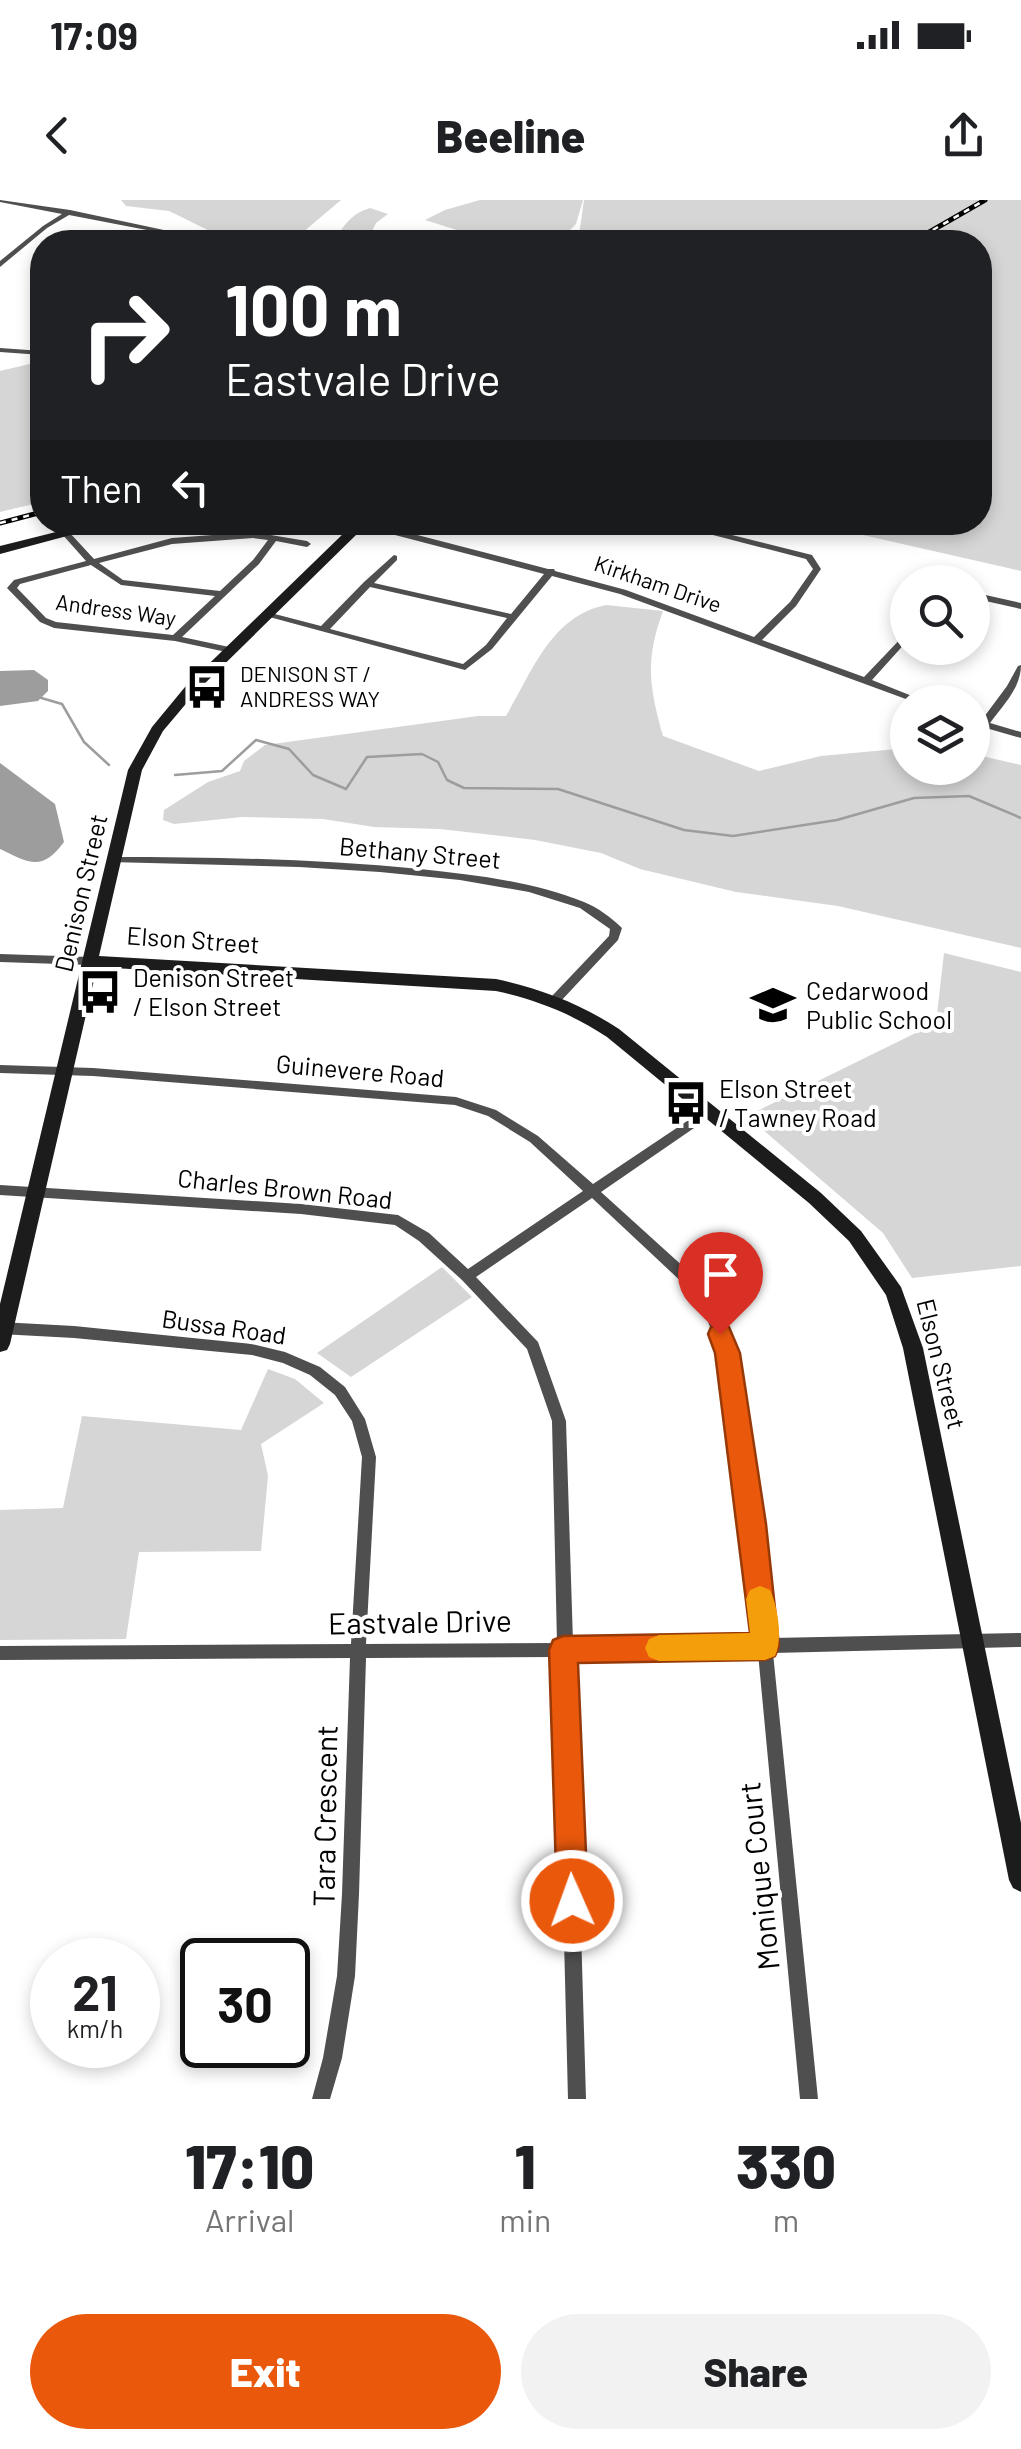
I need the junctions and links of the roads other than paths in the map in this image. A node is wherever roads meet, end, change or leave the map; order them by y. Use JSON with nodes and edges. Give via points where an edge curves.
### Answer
{"nodes":[{"id":1,"x":0,"y":200,"type":"edge"},
{"id":2,"x":24,"y":202,"type":"edge"},
{"id":3,"x":70,"y":212,"type":"junction"},
{"id":4,"x":42,"y":230,"type":"edge"},
{"id":5,"x":146,"y":230,"type":"edge"},
{"id":6,"x":30,"y":240,"type":"edge"},
{"id":7,"x":0,"y":266,"type":"edge"},
{"id":8,"x":0,"y":350,"type":"edge"},
{"id":9,"x":30,"y":350,"type":"edge"},
{"id":10,"x":62,"y":535,"type":"edge"},
{"id":11,"x":67,"y":535,"type":"edge"},
{"id":12,"x":341,"y":535,"type":"edge"},
{"id":13,"x":414,"y":535,"type":"edge"},
{"id":14,"x":720,"y":535,"type":"edge"},
{"id":15,"x":273,"y":538,"type":"junction"},
{"id":16,"x":307,"y":544,"type":"dead end"},
{"id":17,"x":0,"y":550,"type":"edge"},
{"id":18,"x":394,"y":558,"type":"dead end"},
{"id":19,"x":92,"y":562,"type":"junction"},
{"id":20,"x":551,"y":571,"type":"junction"},
{"id":21,"x":367,"y":584,"type":"junction"},
{"id":22,"x":222,"y":594,"type":"junction"},
{"id":23,"x":990,"y":599,"type":"edge"},
{"id":24,"x":1021,"y":606,"type":"edge"},
{"id":25,"x":267,"y":615,"type":"junction"},
{"id":26,"x":514,"y":617,"type":"junction"},
{"id":27,"x":324,"y":629,"type":"junction"},
{"id":28,"x":175,"y":638,"type":"junction"},
{"id":29,"x":757,"y":639,"type":"junction"},
{"id":30,"x":231,"y":650,"type":"junction"},
{"id":31,"x":890,"y":654,"type":"edge"},
{"id":32,"x":1021,"y":668,"type":"edge"},
{"id":33,"x":866,"y":681,"type":"junction"},
{"id":34,"x":890,"y":690,"type":"edge"},
{"id":35,"x":990,"y":708,"type":"edge"},
{"id":36,"x":990,"y":726,"type":"edge"},
{"id":37,"x":1021,"y":735,"type":"edge"},
{"id":38,"x":114,"y":860,"type":"junction"},
{"id":39,"x":0,"y":958,"type":"edge"},
{"id":40,"x":90,"y":961,"type":"junction"},
{"id":41,"x":556,"y":999,"type":"junction"},
{"id":42,"x":0,"y":1069,"type":"edge"},
{"id":43,"x":64,"y":1071,"type":"junction"},
{"id":44,"x":709,"y":1112,"type":"junction"},
{"id":45,"x":0,"y":1190,"type":"edge"},
{"id":46,"x":36,"y":1191,"type":"junction"},
{"id":47,"x":591,"y":1192,"type":"junction"},
{"id":48,"x":467,"y":1276,"type":"junction"},
{"id":49,"x":1,"y":1333,"type":"edge"},
{"id":50,"x":974,"y":1640,"type":"junction"},
{"id":51,"x":1021,"y":1640,"type":"edge"},
{"id":52,"x":765,"y":1646,"type":"junction"},
{"id":53,"x":563,"y":1650,"type":"junction"},
{"id":54,"x":358,"y":1651,"type":"junction"},
{"id":55,"x":0,"y":1653,"type":"edge"},
{"id":56,"x":1021,"y":1880,"type":"edge"},
{"id":57,"x":321,"y":2099,"type":"edge"},
{"id":58,"x":576,"y":2099,"type":"edge"},
{"id":59,"x":810,"y":2099,"type":"edge"}],
"edges":[{"from":1,"to":2,"type":"street"},
{"from":2,"to":3,"type":"street"},
{"from":3,"to":4,"type":"street"},
{"from":3,"to":5,"type":"street"},
{"from":6,"to":7,"type":"street"},
{"from":8,"to":9,"type":"street"},
{"from":10,"to":17,"type":"street"},
{"from":11,"to":19,"type":"street"},
{"from":12,"to":25,"type":"street","name":"Denison Street"},
{"from":13,"to":20,"type":"street","name":"Kirkham Drive"},
{"from":14,"to":29,"type":"street","via":[[816,563],[794,604]]},
{"from":15,"to":16,"type":"street","name":"Andress Way"},
{"from":15,"to":19,"type":"street","name":"Andress Way","via":[[172,541]]},
{"from":15,"to":22,"type":"street"},
{"from":18,"to":21,"type":"street"},
{"from":19,"to":22,"type":"street","via":[[121,582]]},
{"from":19,"to":28,"type":"street","name":"Andress Way","via":[[12,588],[54,625]]},
{"from":20,"to":26,"type":"street"},
{"from":20,"to":29,"type":"street","name":"Kirkham Drive"},
{"from":21,"to":26,"type":"street"},
{"from":21,"to":27,"type":"street"},
{"from":22,"to":28,"type":"street"},
{"from":23,"to":24,"type":"street"},
{"from":25,"to":27,"type":"street"},
{"from":25,"to":30,"type":"street","name":"Denison Street"},
{"from":26,"to":27,"type":"street","via":[[465,667]]},
{"from":28,"to":30,"type":"street","name":"Andress Way"},
{"from":29,"to":33,"type":"street","name":"Kirkham Drive"},
{"from":30,"to":38,"type":"street","name":"Denison Street","via":[[144,751]]},
{"from":31,"to":33,"type":"street"},
{"from":32,"to":35,"type":"street"},
{"from":33,"to":34,"type":"street","name":"Kirkham Drive"},
{"from":36,"to":37,"type":"street"},
{"from":38,"to":40,"type":"street","name":"Denison Street"},
{"from":38,"to":41,"type":"street","name":"Bethany Street","via":[[237,860],[520,884],[597,911],[616,928]]},
{"from":39,"to":40,"type":"street"},
{"from":40,"to":41,"type":"street","name":"Elson Street","via":[[496,985]]},
{"from":40,"to":43,"type":"street","name":"Denison Street"},
{"from":41,"to":44,"type":"street","name":"Elson Street","via":[[613,1034]]},
{"from":42,"to":43,"type":"street","name":"Guinevere Road"},
{"from":43,"to":46,"type":"street","name":"Denison Street"},
{"from":43,"to":47,"type":"street","name":"Guinevere Road","via":[[456,1101],[534,1139]]},
{"from":44,"to":47,"type":"street"},
{"from":44,"to":50,"type":"street","name":"Elson Street","via":[[833,1214],[894,1292],[913,1348]]},
{"from":45,"to":46,"type":"street","name":"Charles Brown Road"},
{"from":46,"to":48,"type":"street","name":"Charles Brown Road","via":[[398,1220]]},
{"from":46,"to":49,"type":"street","name":"Denison Street"},
{"from":47,"to":48,"type":"street"},
{"from":47,"to":52,"type":"street","name":"Guinevere Road","via":[[692,1283],[728,1353]]},
{"from":48,"to":53,"type":"street","name":"Charles Brown Road","via":[[533,1346],[559,1421]]},
{"from":49,"to":54,"type":"street","name":"Bussa Road","via":[[272,1352],[334,1385],[358,1418],[369,1457]]},
{"from":50,"to":51,"type":"street","name":"Eastvale Drive"},
{"from":50,"to":52,"type":"street","name":"Eastvale Drive"},
{"from":50,"to":56,"type":"street","name":"Elson Street"},
{"from":52,"to":53,"type":"street","name":"Eastvale Drive"},
{"from":52,"to":59,"type":"street","name":"Monique Court"},
{"from":53,"to":54,"type":"street","name":"Eastvale Drive"},
{"from":53,"to":58,"type":"street"},
{"from":54,"to":55,"type":"street","name":"Eastvale Drive"},
{"from":54,"to":57,"type":"street","name":"Tara Crescent","via":[[351,1932],[339,2045]]}]}
